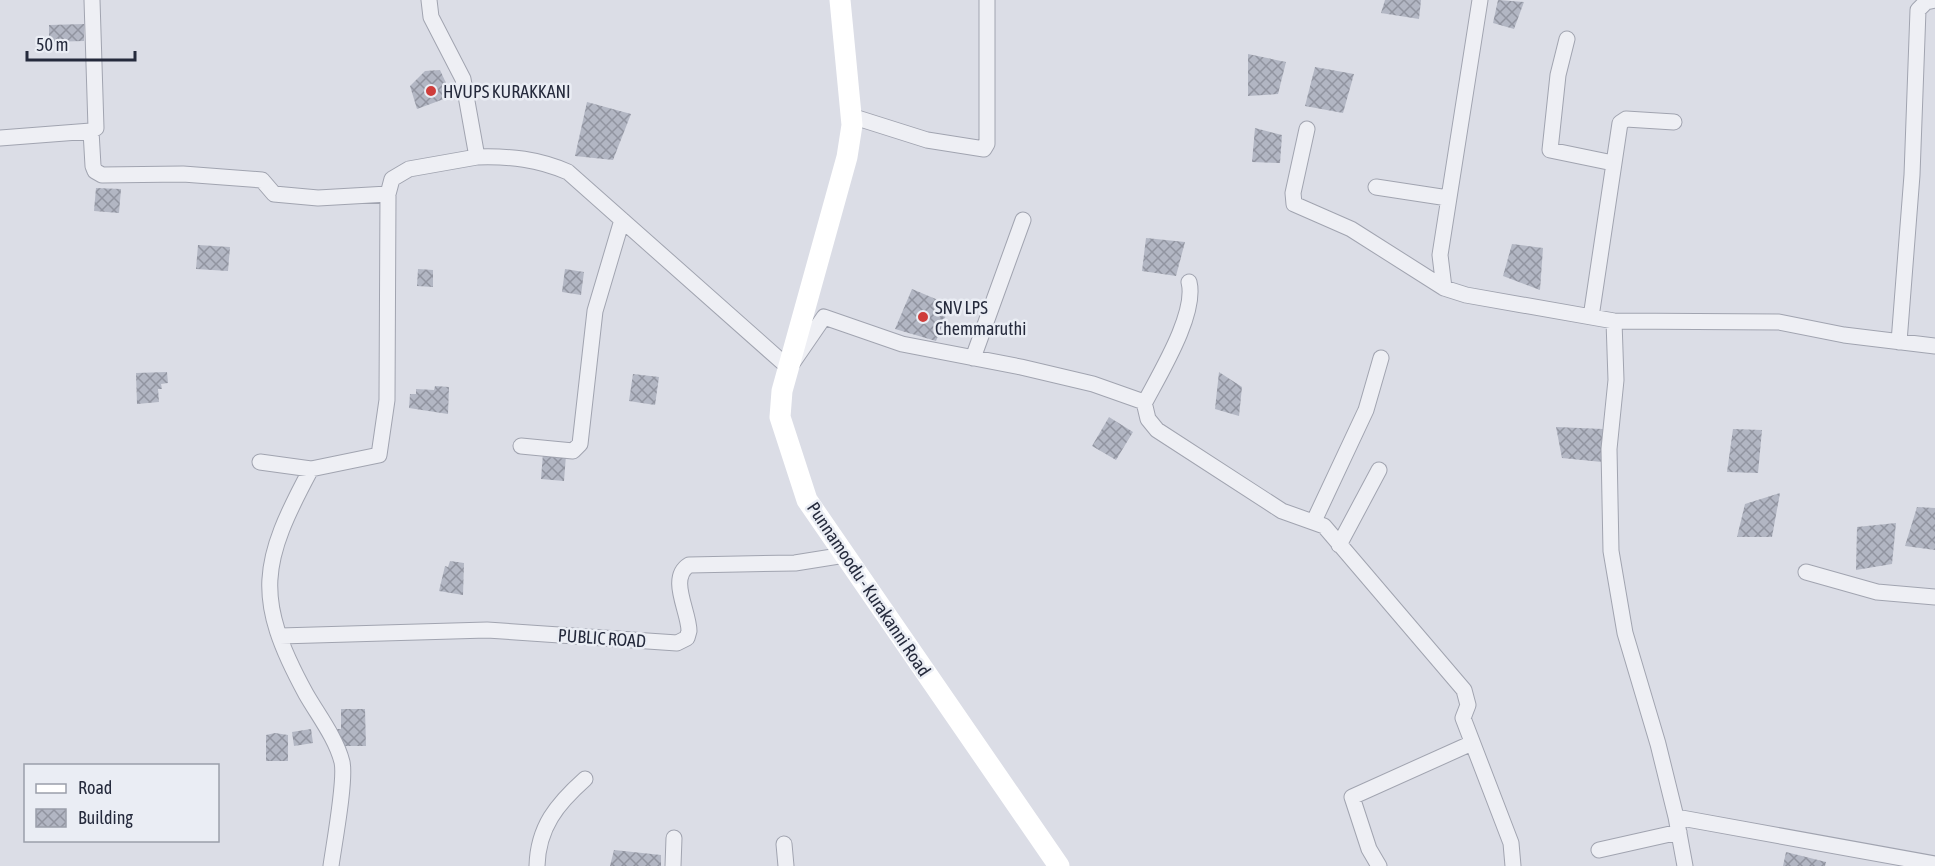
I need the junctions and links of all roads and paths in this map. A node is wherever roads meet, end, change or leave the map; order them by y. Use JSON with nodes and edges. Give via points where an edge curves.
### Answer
{"nodes":[{"id":1,"x":92,"y":0,"type":"edge"},
{"id":2,"x":429,"y":0,"type":"edge"},
{"id":3,"x":840,"y":0,"type":"edge"},
{"id":4,"x":987,"y":0,"type":"edge"},
{"id":5,"x":1480,"y":0,"type":"edge"},
{"id":6,"x":1935,"y":0,"type":"edge"},
{"id":7,"x":1567,"y":39,"type":"dead end"},
{"id":8,"x":851,"y":116,"type":"junction"},
{"id":9,"x":1674,"y":122,"type":"dead end"},
{"id":10,"x":1307,"y":129,"type":"dead end"},
{"id":11,"x":91,"y":131,"type":"junction"},
{"id":12,"x":0,"y":138,"type":"edge"},
{"id":13,"x":477,"y":157,"type":"junction"},
{"id":14,"x":1613,"y":162,"type":"junction"},
{"id":15,"x":1376,"y":187,"type":"dead end"},
{"id":16,"x":388,"y":194,"type":"junction"},
{"id":17,"x":1449,"y":198,"type":"junction"},
{"id":18,"x":622,"y":220,"type":"junction"},
{"id":19,"x":1023,"y":220,"type":"dead end"},
{"id":20,"x":1189,"y":282,"type":"dead end"},
{"id":21,"x":1444,"y":288,"type":"junction"},
{"id":22,"x":1591,"y":317,"type":"junction"},
{"id":23,"x":1614,"y":321,"type":"junction"},
{"id":24,"x":1899,"y":342,"type":"junction"},
{"id":25,"x":1935,"y":346,"type":"edge"},
{"id":26,"x":973,"y":358,"type":"junction"},
{"id":27,"x":1381,"y":358,"type":"dead end"},
{"id":28,"x":789,"y":368,"type":"junction"},
{"id":29,"x":1144,"y":404,"type":"junction"},
{"id":30,"x":521,"y":446,"type":"dead end"},
{"id":31,"x":260,"y":462,"type":"dead end"},
{"id":32,"x":311,"y":469,"type":"junction"},
{"id":33,"x":1379,"y":470,"type":"dead end"},
{"id":34,"x":1314,"y":521,"type":"junction"},
{"id":35,"x":1339,"y":544,"type":"junction"},
{"id":36,"x":845,"y":555,"type":"junction"},
{"id":37,"x":1806,"y":572,"type":"dead end"},
{"id":38,"x":1935,"y":597,"type":"edge"},
{"id":39,"x":280,"y":636,"type":"junction"},
{"id":40,"x":1472,"y":743,"type":"junction"},
{"id":41,"x":585,"y":779,"type":"dead end"},
{"id":42,"x":1678,"y":824,"type":"junction"},
{"id":43,"x":674,"y":838,"type":"dead end"},
{"id":44,"x":784,"y":844,"type":"dead end"},
{"id":45,"x":1599,"y":850,"type":"dead end"},
{"id":46,"x":1935,"y":864,"type":"edge"},
{"id":47,"x":331,"y":866,"type":"edge"},
{"id":48,"x":537,"y":866,"type":"edge"},
{"id":49,"x":673,"y":866,"type":"edge"},
{"id":50,"x":786,"y":866,"type":"edge"},
{"id":51,"x":1059,"y":866,"type":"edge"},
{"id":52,"x":1379,"y":866,"type":"edge"},
{"id":53,"x":1513,"y":866,"type":"edge"},
{"id":54,"x":1685,"y":866,"type":"edge"}],
"edges":[{"from":1,"to":11,"type":"street","via":[[97,123]]},
{"from":2,"to":13,"type":"street","via":[[431,17],[463,79]]},
{"from":3,"to":8,"type":"main road","name":"Punnamoodu - Kurakanni Road"},
{"from":4,"to":8,"type":"street","via":[[989,85],[984,149],[927,140]]},
{"from":5,"to":17,"type":"street"},
{"from":6,"to":24,"type":"street","via":[[1918,10],[1912,175]]},
{"from":7,"to":14,"type":"street","via":[[1558,75],[1550,150]]},
{"from":8,"to":28,"type":"main road","name":"Punnamoodu - Kurakanni Road","via":[[847,157]]},
{"from":9,"to":14,"type":"street","via":[[1623,120]]},
{"from":10,"to":21,"type":"street","via":[[1294,204],[1351,229]]},
{"from":11,"to":12,"type":"street"},
{"from":11,"to":16,"type":"street","via":[[94,171],[102,175],[183,174],[262,180],[274,194],[318,198]]},
{"from":13,"to":16,"type":"street","via":[[409,169],[392,179]]},
{"from":13,"to":18,"type":"street","via":[[511,156],[544,161],[585,186]]},
{"from":14,"to":22,"type":"street"},
{"from":15,"to":17,"type":"street"},
{"from":16,"to":32,"type":"street","via":[[387,400],[379,455]]},
{"from":17,"to":21,"type":"street","via":[[1440,255]]},
{"from":18,"to":28,"type":"street"},
{"from":18,"to":30,"type":"street","via":[[595,311],[580,444],[573,451]]},
{"from":19,"to":26,"type":"street"},
{"from":20,"to":29,"type":"street","via":[[1191,294],[1176,343]]},
{"from":21,"to":22,"type":"street"},
{"from":22,"to":23,"type":"street"},
{"from":23,"to":24,"type":"street","via":[[1779,322]]},
{"from":23,"to":42,"type":"street","via":[[1616,380],[1609,449],[1611,551],[1625,633]]},
{"from":24,"to":25,"type":"street"},
{"from":26,"to":28,"type":"street","via":[[902,344],[824,317]]},
{"from":26,"to":29,"type":"street","via":[[1093,384]]},
{"from":27,"to":34,"type":"street","via":[[1366,410]]},
{"from":28,"to":36,"type":"main road","name":"Punnamoodu - Kurakanni Road","via":[[780,409],[790,452],[807,500]]},
{"from":29,"to":34,"type":"street","via":[[1148,419],[1157,430],[1282,511]]},
{"from":31,"to":32,"type":"street"},
{"from":32,"to":39,"type":"street","via":[[283,521],[270,568],[269,592]]},
{"from":33,"to":35,"type":"street"},
{"from":34,"to":35,"type":"street"},
{"from":35,"to":40,"type":"street","via":[[1464,690],[1468,705],[1463,718]]},
{"from":36,"to":39,"type":"street","name":"PUBLIC ROAD","via":[[795,563],[688,565],[679,582],[689,631],[687,638],[677,643],[487,630]]},
{"from":36,"to":51,"type":"main road","name":"Punnamoodu - Kurakanni Road"},
{"from":37,"to":38,"type":"street","via":[[1876,592]]},
{"from":39,"to":47,"type":"street","via":[[342,764]]},
{"from":40,"to":52,"type":"street","via":[[1352,797],[1369,849]]},
{"from":40,"to":53,"type":"street","via":[[1511,843]]},
{"from":41,"to":48,"type":"street","via":[[549,818],[540,836]]},
{"from":42,"to":45,"type":"street"},
{"from":42,"to":46,"type":"street"},
{"from":42,"to":54,"type":"street"},
{"from":43,"to":49,"type":"street"},
{"from":44,"to":50,"type":"street"}]}
